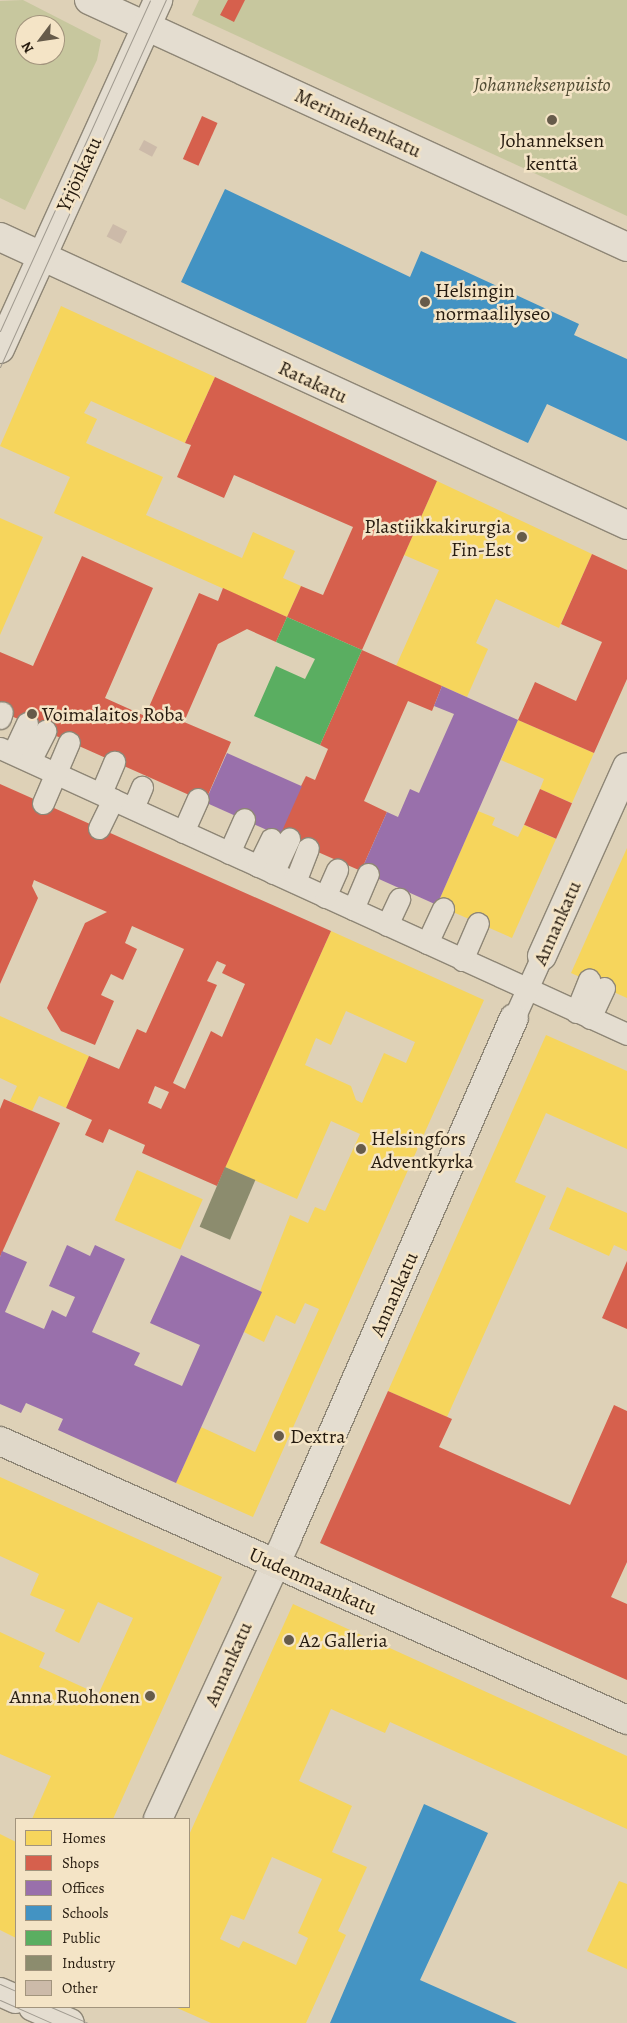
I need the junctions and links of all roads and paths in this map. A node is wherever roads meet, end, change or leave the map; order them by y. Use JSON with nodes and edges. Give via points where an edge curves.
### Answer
{"nodes":[{"id":1,"x":89,"y":0,"type":"edge"},
{"id":2,"x":158,"y":0,"type":"edge"},
{"id":3,"x":146,"y":27,"type":"junction"},
{"id":4,"x":0,"y":237,"type":"edge"},
{"id":5,"x":627,"y":247,"type":"edge"},
{"id":6,"x":42,"y":256,"type":"junction"},
{"id":7,"x":0,"y":348,"type":"edge"},
{"id":8,"x":627,"y":525,"type":"edge"},
{"id":9,"x":114,"y":762,"type":"dead end"},
{"id":10,"x":36,"y":764,"type":"edge"},
{"id":11,"x":627,"y":767,"type":"edge"},
{"id":12,"x":142,"y":787,"type":"dead end"},
{"id":13,"x":107,"y":796,"type":"junction"},
{"id":14,"x":43,"y":803,"type":"dead end"},
{"id":15,"x":133,"y":808,"type":"junction"},
{"id":16,"x":244,"y":820,"type":"dead end"},
{"id":17,"x":99,"y":828,"type":"dead end"},
{"id":18,"x":183,"y":831,"type":"junction"},
{"id":19,"x":278,"y":840,"type":"dead end"},
{"id":20,"x":308,"y":848,"type":"dead end"},
{"id":21,"x":229,"y":852,"type":"junction"},
{"id":22,"x":264,"y":869,"type":"junction"},
{"id":23,"x":337,"y":870,"type":"dead end"},
{"id":24,"x":371,"y":881,"type":"dead end"},
{"id":25,"x":295,"y":882,"type":"junction"},
{"id":26,"x":325,"y":897,"type":"junction"},
{"id":27,"x":399,"y":899,"type":"dead end"},
{"id":28,"x":443,"y":908,"type":"dead end"},
{"id":29,"x":357,"y":912,"type":"junction"},
{"id":30,"x":478,"y":923,"type":"dead end"},
{"id":31,"x":388,"y":925,"type":"junction"},
{"id":32,"x":427,"y":943,"type":"junction"},
{"id":33,"x":542,"y":956,"type":"joint"},
{"id":34,"x":462,"y":960,"type":"junction"},
{"id":35,"x":596,"y":984,"type":"dead end"},
{"id":36,"x":527,"y":990,"type":"junction"},
{"id":37,"x":583,"y":1015,"type":"junction"},
{"id":38,"x":514,"y":1018,"type":"joint"},
{"id":39,"x":627,"y":1034,"type":"edge"},
{"id":40,"x":0,"y":1441,"type":"edge"},
{"id":41,"x":275,"y":1563,"type":"junction"},
{"id":42,"x":627,"y":1720,"type":"edge"},
{"id":43,"x":158,"y":1818,"type":"edge"},
{"id":44,"x":0,"y":1992,"type":"edge"},
{"id":45,"x":15,"y":1999,"type":"edge"},
{"id":46,"x":36,"y":2008,"type":"edge"},
{"id":47,"x":68,"y":2019,"type":"edge"}],
"edges":[{"from":1,"to":3,"type":"street","name":"Merimiehenkatu"},
{"from":2,"to":3,"type":"street","name":"Yrjönkatu"},
{"from":3,"to":5,"type":"street","name":"Merimiehenkatu"},
{"from":3,"to":6,"type":"street","name":"Yrjönkatu"},
{"from":4,"to":6,"type":"street","name":"Ratakatu"},
{"from":6,"to":7,"type":"street","name":"Yrjönkatu"},
{"from":6,"to":8,"type":"street","name":"Ratakatu"},
{"from":9,"to":13,"type":"street"},
{"from":10,"to":10,"type":"street","via":[[56,736]]},
{"from":10,"to":13,"type":"street"},
{"from":10,"to":14,"type":"street"},
{"from":11,"to":33,"type":"street","name":"Annankatu"},
{"from":12,"to":15,"type":"street"},
{"from":13,"to":15,"type":"street"},
{"from":13,"to":17,"type":"street"},
{"from":15,"to":18,"type":"street"},
{"from":16,"to":21,"type":"street"},
{"from":18,"to":18,"type":"street","via":[[196,801]]},
{"from":18,"to":21,"type":"street"},
{"from":19,"to":22,"type":"street"},
{"from":20,"to":25,"type":"street"},
{"from":21,"to":22,"type":"street"},
{"from":22,"to":25,"type":"street"},
{"from":23,"to":26,"type":"street"},
{"from":24,"to":29,"type":"street"},
{"from":25,"to":26,"type":"street"},
{"from":26,"to":29,"type":"street"},
{"from":27,"to":31,"type":"street"},
{"from":28,"to":32,"type":"street"},
{"from":29,"to":31,"type":"street"},
{"from":30,"to":34,"type":"street"},
{"from":31,"to":32,"type":"street"},
{"from":32,"to":34,"type":"street"},
{"from":33,"to":36,"type":"street","name":"Annankatu"},
{"from":34,"to":36,"type":"street"},
{"from":35,"to":37,"type":"street"},
{"from":36,"to":37,"type":"street"},
{"from":36,"to":38,"type":"street","name":"Annankatu"},
{"from":37,"to":39,"type":"street"},
{"from":38,"to":41,"type":"street","name":"Annankatu"},
{"from":40,"to":41,"type":"main road","name":"Uudenmaankatu"},
{"from":41,"to":42,"type":"main road","name":"Uudenmaankatu"},
{"from":41,"to":43,"type":"street","name":"Annankatu"},
{"from":44,"to":45,"type":"street"},
{"from":46,"to":47,"type":"street"}]}
